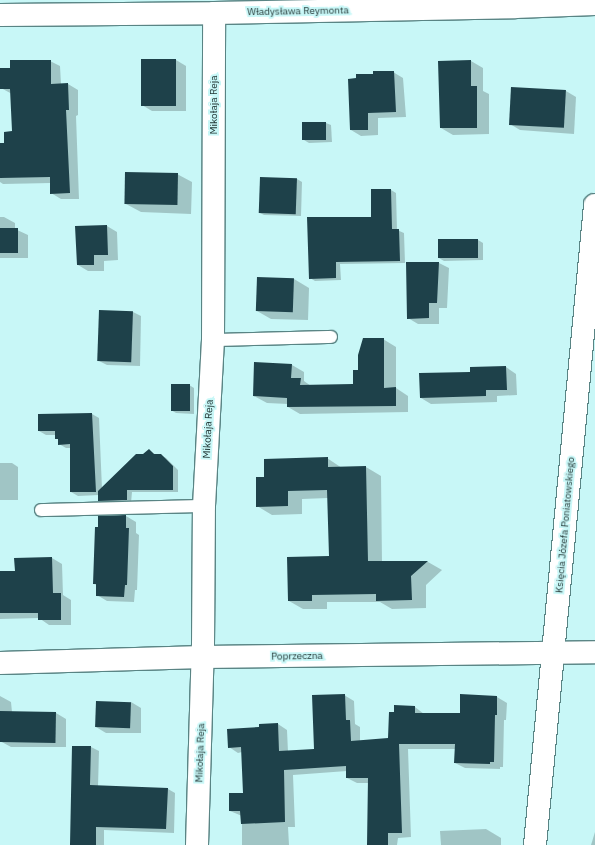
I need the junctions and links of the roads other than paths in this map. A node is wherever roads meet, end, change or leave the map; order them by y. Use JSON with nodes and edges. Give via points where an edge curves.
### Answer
{"nodes":[{"id":1,"x":407,"y":4,"type":"edge"},
{"id":2,"x":595,"y":4,"type":"edge"},
{"id":3,"x":52,"y":7,"type":"edge"},
{"id":4,"x":214,"y":13,"type":"junction"},
{"id":5,"x":0,"y":15,"type":"edge"},
{"id":6,"x":595,"y":205,"type":"edge"},
{"id":7,"x":330,"y":337,"type":"dead end"},
{"id":8,"x":213,"y":340,"type":"junction"},
{"id":9,"x":204,"y":506,"type":"junction"},
{"id":10,"x":42,"y":510,"type":"dead end"},
{"id":11,"x":595,"y":652,"type":"edge"},
{"id":12,"x":552,"y":653,"type":"junction"},
{"id":13,"x":203,"y":657,"type":"junction"},
{"id":14,"x":0,"y":663,"type":"edge"},
{"id":15,"x":197,"y":845,"type":"edge"},
{"id":16,"x":535,"y":845,"type":"edge"}],
"edges":[{"from":1,"to":2,"type":"street","name":"Władysława Reymonta","via":[[515,7]]},
{"from":1,"to":4,"type":"street","name":"Władysława Reymonta"},
{"from":3,"to":4,"type":"street","name":"Władysława Reymonta"},
{"from":3,"to":5,"type":"street","name":"Władysława Reymonta"},
{"from":4,"to":8,"type":"street","name":"Mikołaja Reja"},
{"from":6,"to":12,"type":"street","name":"Księcia Józefa Poniatowskiego"},
{"from":7,"to":8,"type":"lane"},
{"from":8,"to":9,"type":"street","name":"Mikołaja Reja"},
{"from":9,"to":10,"type":"lane"},
{"from":9,"to":13,"type":"street","name":"Mikołaja Reja"},
{"from":11,"to":12,"type":"street","name":"Poprzeczna"},
{"from":12,"to":13,"type":"street","name":"Poprzeczna"},
{"from":12,"to":16,"type":"street","name":"Księcia Józefa Poniatowskiego"},
{"from":13,"to":14,"type":"street","name":"Poprzeczna"},
{"from":13,"to":15,"type":"street","name":"Mikołaja Reja"}]}
